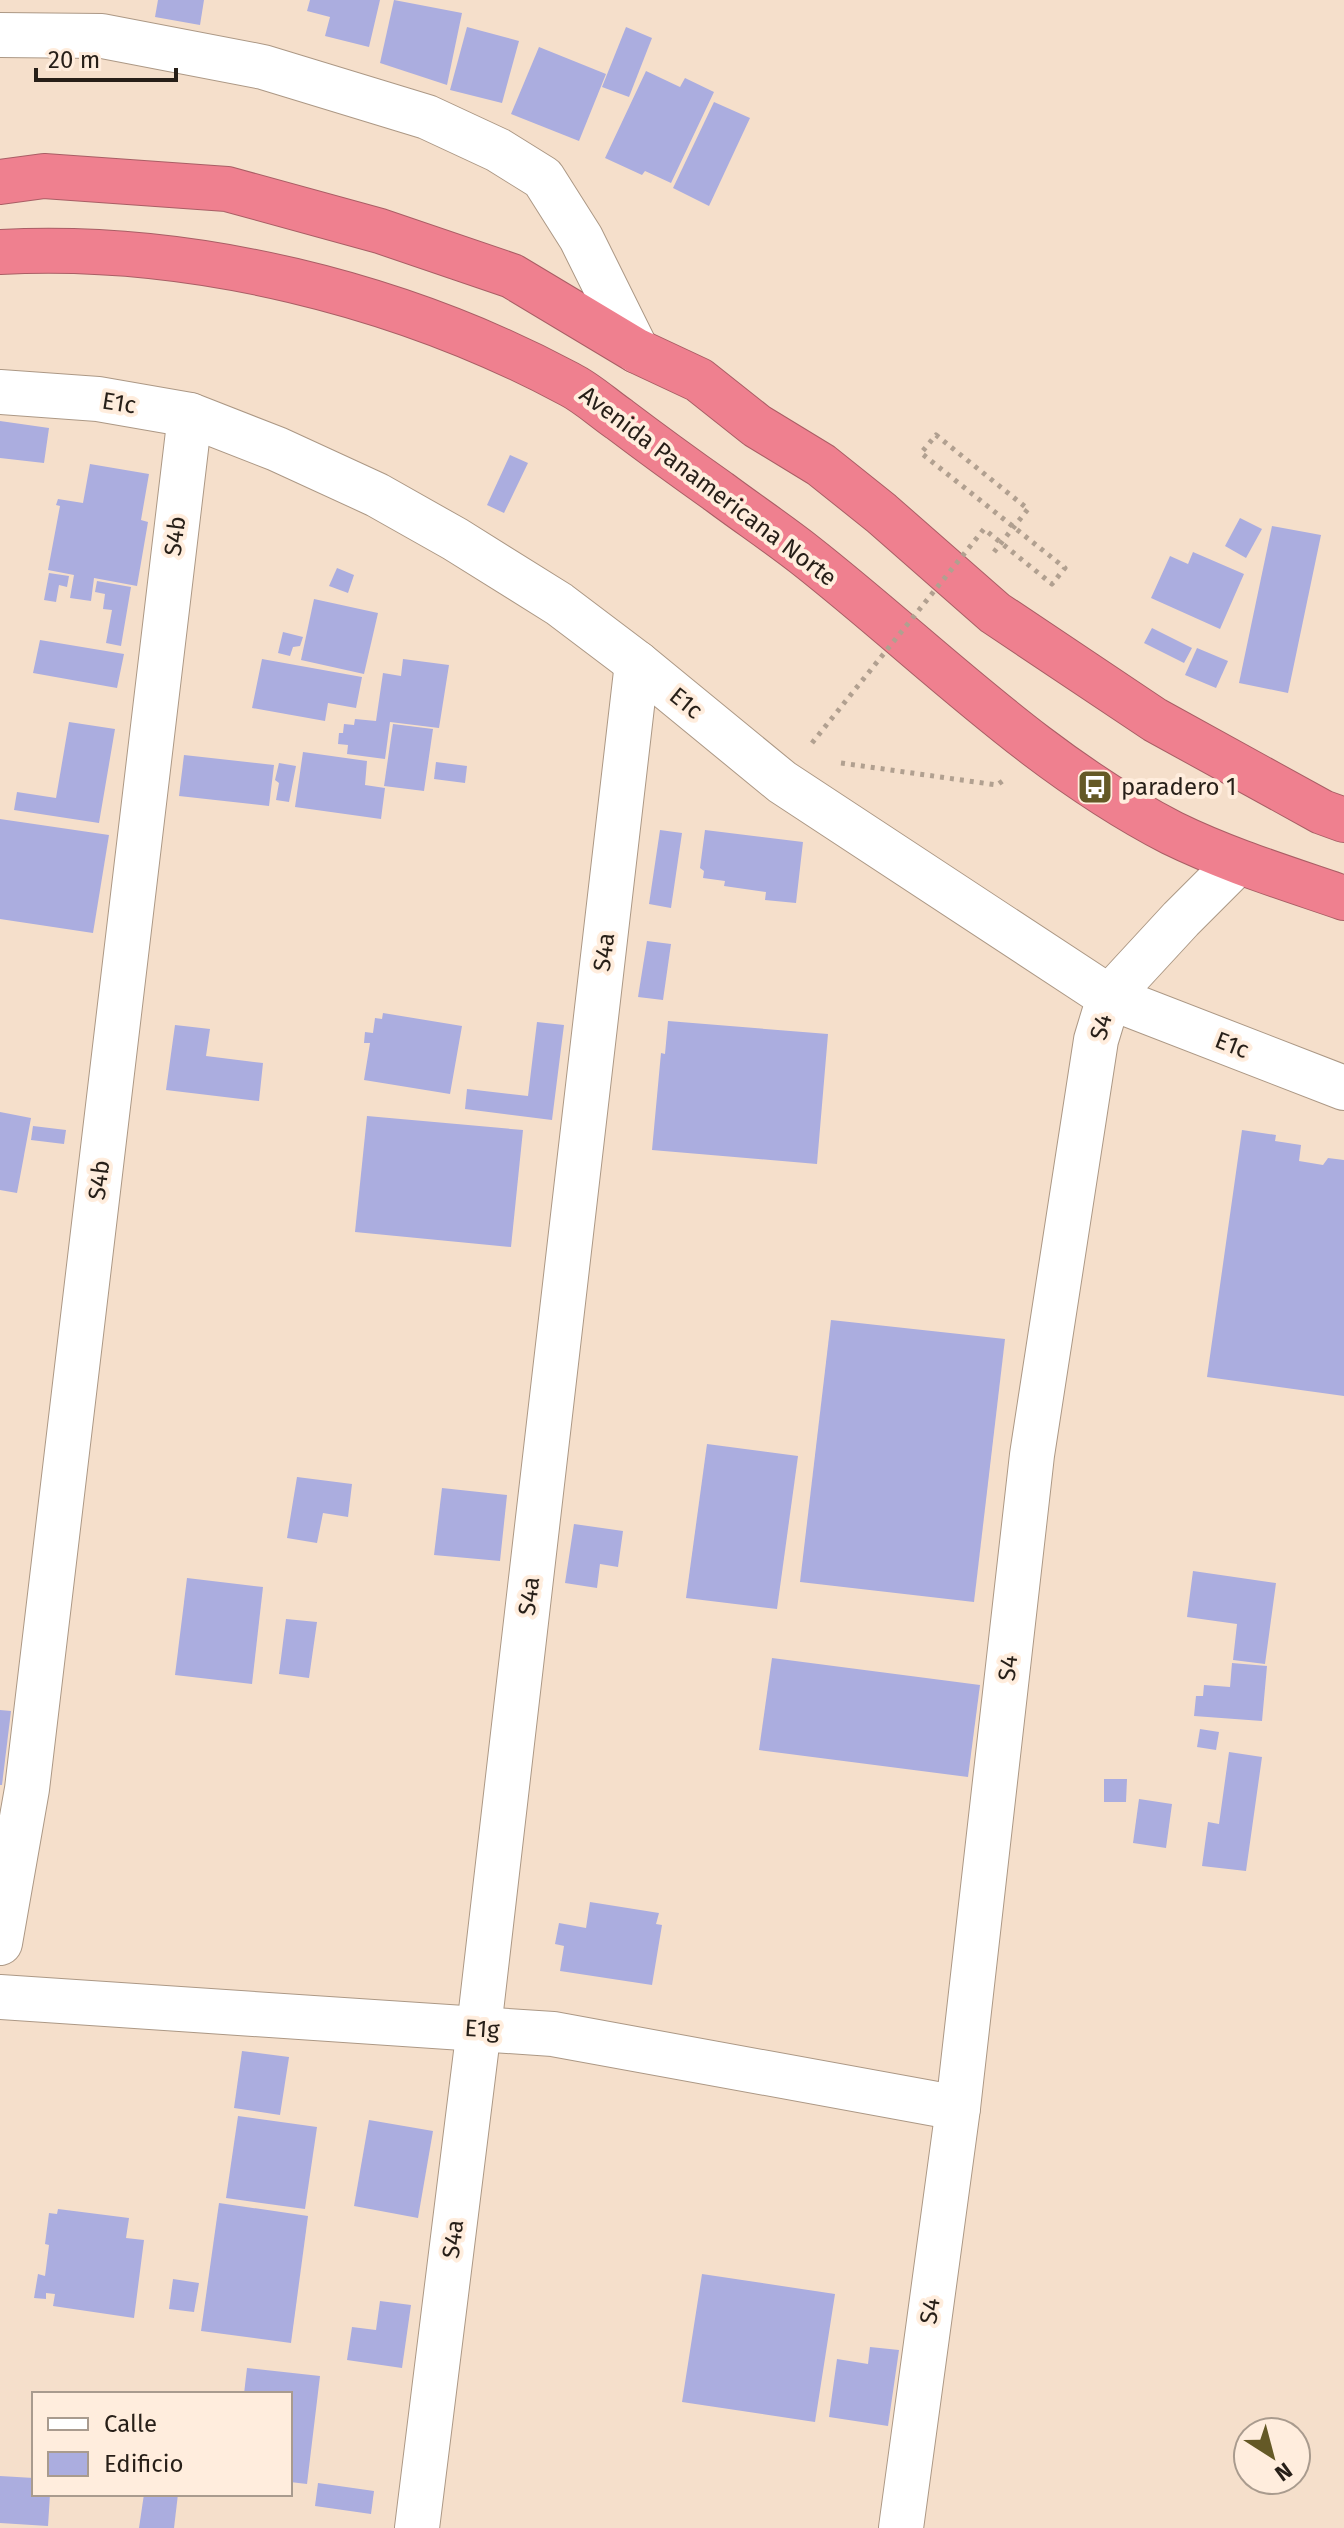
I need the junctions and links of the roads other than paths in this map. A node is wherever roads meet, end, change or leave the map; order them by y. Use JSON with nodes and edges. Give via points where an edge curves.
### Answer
{"nodes":[{"id":1,"x":0,"y":35,"type":"edge"},
{"id":2,"x":0,"y":182,"type":"edge"},
{"id":3,"x":0,"y":252,"type":"edge"},
{"id":4,"x":637,"y":351,"type":"junction"},
{"id":5,"x":0,"y":392,"type":"edge"},
{"id":6,"x":190,"y":415,"type":"junction"},
{"id":7,"x":637,"y":663,"type":"junction"},
{"id":8,"x":1344,"y":820,"type":"edge"},
{"id":9,"x":1238,"y":862,"type":"junction"},
{"id":10,"x":1344,"y":898,"type":"edge"},
{"id":11,"x":1109,"y":997,"type":"junction"},
{"id":12,"x":1344,"y":1088,"type":"edge"},
{"id":13,"x":4,"y":1886,"type":"edge"},
{"id":14,"x":0,"y":1943,"type":"edge"},
{"id":15,"x":0,"y":1997,"type":"edge"},
{"id":16,"x":479,"y":2028,"type":"junction"},
{"id":17,"x":958,"y":2108,"type":"junction"},
{"id":18,"x":417,"y":2528,"type":"edge"},
{"id":19,"x":901,"y":2528,"type":"edge"}],
"edges":[{"from":1,"to":4,"type":"street","via":[[102,36],[263,67],[427,117],[498,150],[543,178],[581,238]]},
{"from":2,"to":4,"type":"highway","via":[[44,176],[227,189],[380,231],[512,276]]},
{"from":3,"to":9,"type":"highway","name":"Avenida Panamericana Norte","via":[[159,258],[257,273],[351,295],[462,334],[573,385],[805,556],[1043,751],[1172,832]]},
{"from":4,"to":8,"type":"highway","via":[[699,380],[757,426],[821,465],[995,613],[1155,720]]},
{"from":5,"to":6,"type":"street","name":"E1c","via":[[98,399]]},
{"from":6,"to":7,"type":"street","name":"E1c","via":[[377,495],[559,604]]},
{"from":6,"to":13,"type":"street","name":"S4b","via":[[29,1773]]},
{"from":7,"to":11,"type":"street","name":"E1c","via":[[782,782]]},
{"from":7,"to":16,"type":"street","name":"S4a"},
{"from":9,"to":10,"type":"highway","name":"Avenida Panamericana Norte"},
{"from":9,"to":11,"type":"street","name":"S4"},
{"from":11,"to":12,"type":"street","name":"E1c"},
{"from":11,"to":17,"type":"street","name":"S4","via":[[1096,1040],[1032,1455]]},
{"from":13,"to":14,"type":"street","name":"S4b"},
{"from":15,"to":16,"type":"street","name":"E1g"},
{"from":16,"to":17,"type":"street","name":"E1g","via":[[553,2034]]},
{"from":16,"to":18,"type":"street","name":"S4a"},
{"from":17,"to":19,"type":"street","name":"S4"}]}
